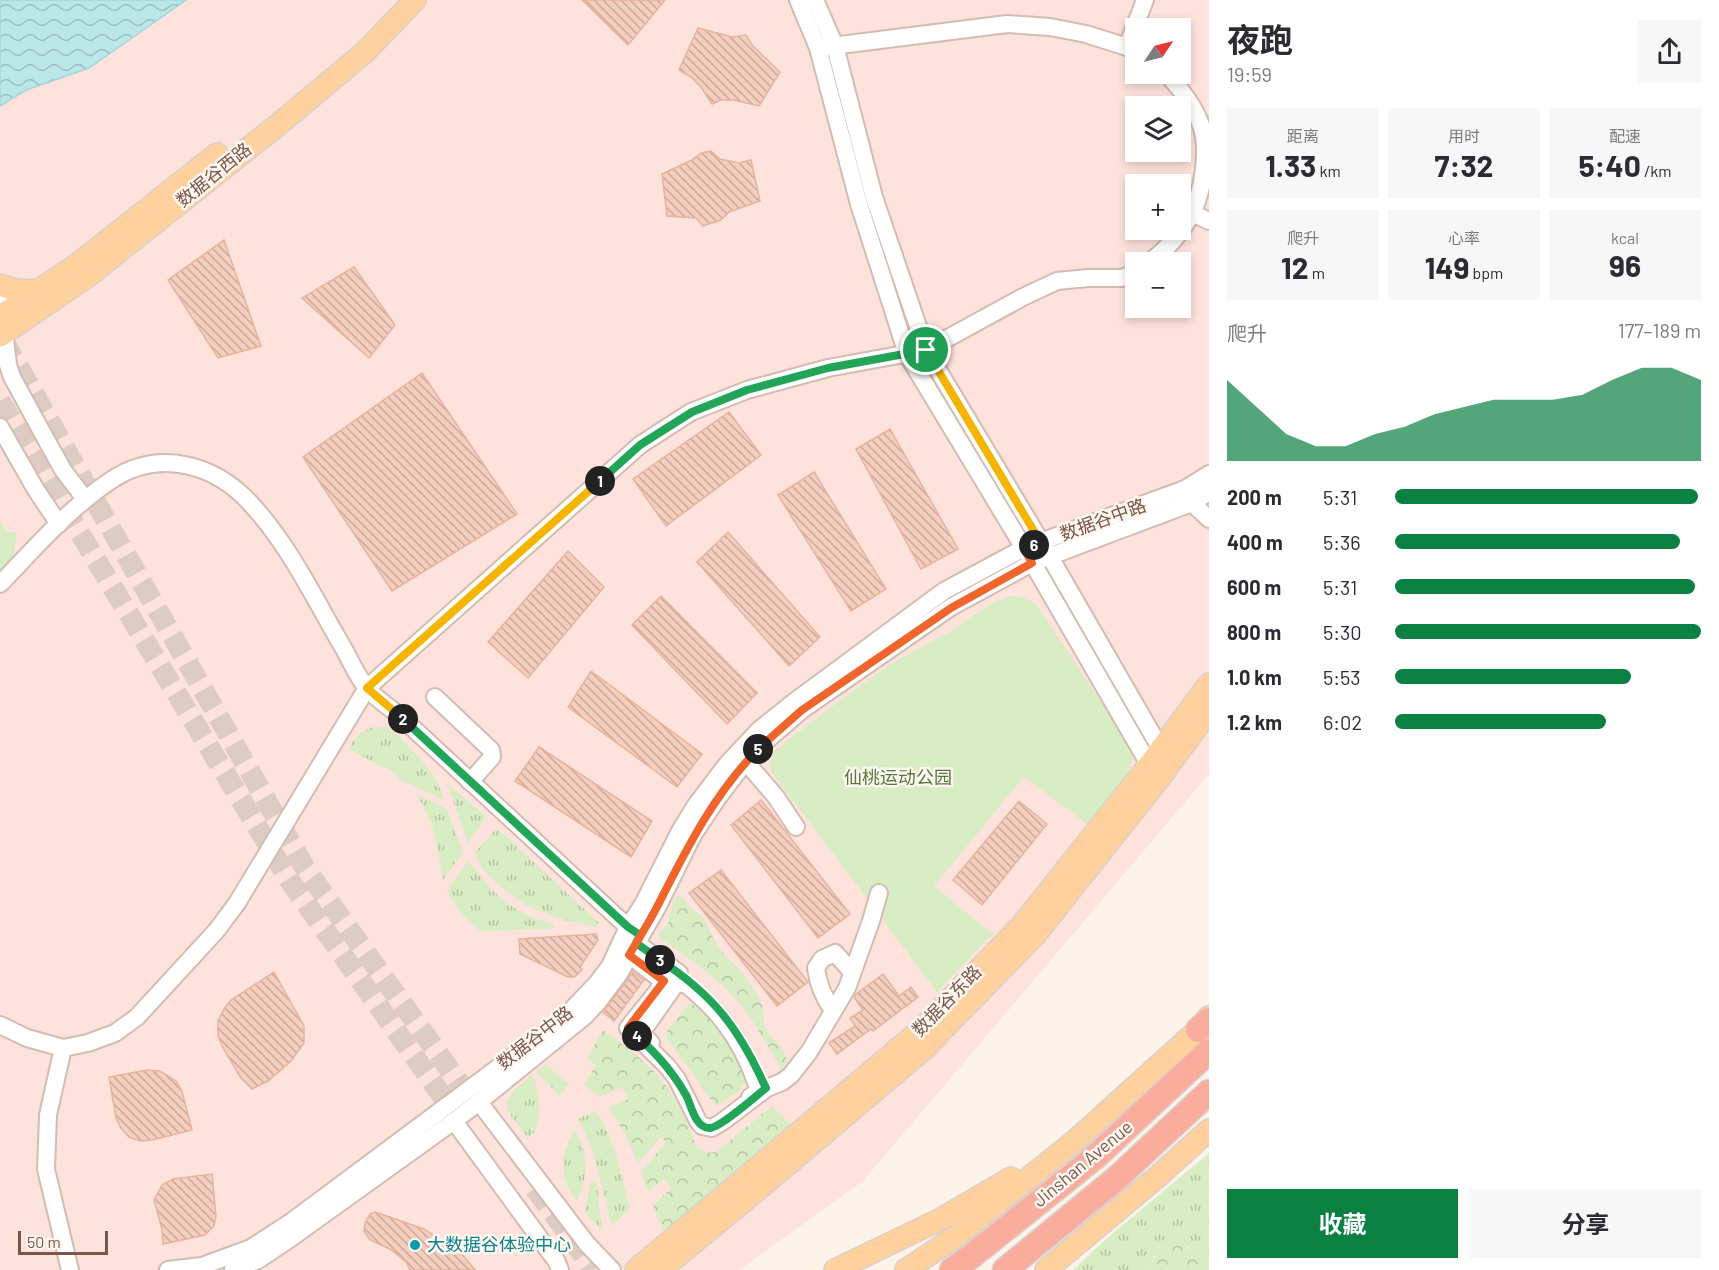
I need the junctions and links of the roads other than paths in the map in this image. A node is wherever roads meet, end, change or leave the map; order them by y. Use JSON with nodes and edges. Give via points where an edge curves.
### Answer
{"nodes":[{"id":1,"x":397,"y":0,"type":"edge"},
{"id":2,"x":415,"y":0,"type":"edge"},
{"id":3,"x":798,"y":0,"type":"edge"},
{"id":4,"x":815,"y":0,"type":"edge"},
{"id":5,"x":1145,"y":0,"type":"edge"},
{"id":6,"x":1140,"y":18,"type":"edge"},
{"id":7,"x":835,"y":46,"type":"junction"},
{"id":8,"x":1125,"y":47,"type":"edge"},
{"id":9,"x":818,"y":48,"type":"junction"},
{"id":10,"x":1176,"y":84,"type":"edge"},
{"id":11,"x":274,"y":119,"type":"junction"},
{"id":12,"x":1192,"y":213,"type":"junction"},
{"id":13,"x":1209,"y":221,"type":"edge"},
{"id":14,"x":1163,"y":252,"type":"edge"},
{"id":15,"x":1125,"y":277,"type":"edge"},
{"id":16,"x":0,"y":285,"type":"edge"},
{"id":17,"x":40,"y":290,"type":"junction"},
{"id":18,"x":0,"y":293,"type":"edge"},
{"id":19,"x":2,"y":325,"type":"edge"},
{"id":20,"x":926,"y":350,"type":"junction"},
{"id":21,"x":907,"y":354,"type":"junction"},
{"id":22,"x":0,"y":427,"type":"edge"},
{"id":23,"x":1209,"y":474,"type":"edge"},
{"id":24,"x":1209,"y":492,"type":"edge"},
{"id":25,"x":85,"y":499,"type":"junction"},
{"id":26,"x":1192,"y":503,"type":"junction"},
{"id":27,"x":1209,"y":519,"type":"edge"},
{"id":28,"x":58,"y":524,"type":"junction"},
{"id":29,"x":1041,"y":543,"type":"junction"},
{"id":30,"x":1028,"y":556,"type":"junction"},
{"id":31,"x":1050,"y":557,"type":"junction"},
{"id":32,"x":0,"y":584,"type":"edge"},
{"id":33,"x":1209,"y":684,"type":"edge"},
{"id":34,"x":367,"y":688,"type":"junction"},
{"id":35,"x":435,"y":696,"type":"dead end"},
{"id":36,"x":1209,"y":711,"type":"edge"},
{"id":37,"x":746,"y":762,"type":"junction"},
{"id":38,"x":1159,"y":765,"type":"junction"},
{"id":39,"x":470,"y":782,"type":"junction"},
{"id":40,"x":796,"y":827,"type":"dead end"},
{"id":41,"x":879,"y":893,"type":"dead end"},
{"id":42,"x":633,"y":940,"type":"junction"},
{"id":43,"x":852,"y":972,"type":"junction"},
{"id":44,"x":674,"y":976,"type":"junction"},
{"id":45,"x":833,"y":1010,"type":"junction"},
{"id":46,"x":1205,"y":1022,"type":"edge"},
{"id":47,"x":0,"y":1025,"type":"edge"},
{"id":48,"x":63,"y":1048,"type":"junction"},
{"id":49,"x":1209,"y":1051,"type":"edge"},
{"id":50,"x":766,"y":1088,"type":"junction"},
{"id":51,"x":1209,"y":1092,"type":"edge"},
{"id":52,"x":479,"y":1102,"type":"junction"},
{"id":53,"x":1209,"y":1107,"type":"edge"},
{"id":54,"x":454,"y":1121,"type":"junction"},
{"id":55,"x":1209,"y":1130,"type":"edge"},
{"id":56,"x":1076,"y":1140,"type":"junction"},
{"id":57,"x":1117,"y":1178,"type":"junction"},
{"id":58,"x":1111,"y":1215,"type":"junction"},
{"id":59,"x":70,"y":1270,"type":"edge"},
{"id":60,"x":168,"y":1270,"type":"edge"},
{"id":61,"x":233,"y":1270,"type":"edge"},
{"id":62,"x":560,"y":1270,"type":"edge"},
{"id":63,"x":612,"y":1270,"type":"edge"},
{"id":64,"x":636,"y":1270,"type":"edge"},
{"id":65,"x":660,"y":1270,"type":"edge"},
{"id":66,"x":835,"y":1270,"type":"edge"},
{"id":67,"x":906,"y":1270,"type":"edge"},
{"id":68,"x":952,"y":1270,"type":"edge"},
{"id":69,"x":1005,"y":1270,"type":"edge"},
{"id":70,"x":1046,"y":1270,"type":"edge"},
{"id":71,"x":1060,"y":1270,"type":"edge"}],
"edges":[{"from":1,"to":11,"type":"main road","name":"数据谷西路"},
{"from":2,"to":11,"type":"main road","name":"数据谷西路","via":[[365,52]]},
{"from":3,"to":9,"type":"street"},
{"from":4,"to":7,"type":"street"},
{"from":5,"to":6,"type":"street"},
{"from":7,"to":8,"type":"street","via":[[1007,24],[1086,34]]},
{"from":7,"to":9,"type":"street"},
{"from":7,"to":20,"type":"street","via":[[874,197]]},
{"from":9,"to":21,"type":"street","via":[[859,204]]},
{"from":10,"to":12,"type":"street","via":[[1189,99],[1202,128],[1206,158]]},
{"from":11,"to":17,"type":"main road","name":"数据谷西路"},
{"from":11,"to":19,"type":"main road","name":"数据谷西路","via":[[88,276]]},
{"from":12,"to":13,"type":"street"},
{"from":12,"to":14,"type":"street"},
{"from":15,"to":20,"type":"street","via":[[1057,281]]},
{"from":16,"to":17,"type":"main road","via":[[10,290]]},
{"from":17,"to":19,"type":"main road","name":"数据谷西路"},
{"from":18,"to":19,"type":"street"},
{"from":19,"to":25,"type":"street","via":[[12,377],[63,470]]},
{"from":20,"to":21,"type":"street"},
{"from":20,"to":29,"type":"street"},
{"from":21,"to":30,"type":"street"},
{"from":21,"to":34,"type":"street","via":[[828,368],[747,390],[692,412],[640,445]]},
{"from":22,"to":28,"type":"street"},
{"from":23,"to":29,"type":"street","name":"数据谷中路","via":[[1185,489]]},
{"from":24,"to":26,"type":"street","name":"数据谷中路"},
{"from":25,"to":28,"type":"street"},
{"from":25,"to":34,"type":"street","via":[[114,478],[139,467],[166,462],[194,466],[226,483],[250,503],[282,543]]},
{"from":26,"to":27,"type":"street"},
{"from":26,"to":31,"type":"street","name":"数据谷中路"},
{"from":28,"to":32,"type":"street"},
{"from":29,"to":30,"type":"street","name":"数据谷中路"},
{"from":29,"to":31,"type":"street"},
{"from":30,"to":31,"type":"street","name":"数据谷中路"},
{"from":30,"to":37,"type":"street","name":"数据谷中路","via":[[802,710]]},
{"from":30,"to":38,"type":"street"},
{"from":30,"to":42,"type":"street","name":"数据谷中路","via":[[944,591],[752,737],[727,764],[680,831],[643,904]]},
{"from":31,"to":38,"type":"street"},
{"from":33,"to":38,"type":"main road","name":"数据谷东路"},
{"from":34,"to":39,"type":"street"},
{"from":34,"to":48,"type":"street","via":[[217,930],[137,1017],[115,1033]]},
{"from":35,"to":39,"type":"street","via":[[491,750],[492,757]]},
{"from":36,"to":38,"type":"main road","name":"数据谷东路"},
{"from":37,"to":40,"type":"street"},
{"from":37,"to":42,"type":"street","name":"数据谷中路","via":[[693,835],[658,906]]},
{"from":38,"to":64,"type":"main road","name":"数据谷东路","via":[[1022,925],[917,1033]]},
{"from":38,"to":65,"type":"main road","name":"数据谷东路","via":[[1035,935],[925,1048]]},
{"from":39,"to":42,"type":"street"},
{"from":41,"to":43,"type":"street"},
{"from":42,"to":44,"type":"street"},
{"from":42,"to":52,"type":"street","name":"数据谷中路","via":[[619,974],[585,1016]]},
{"from":42,"to":60,"type":"street","name":"数据谷中路","via":[[562,1020],[300,1215],[251,1248],[202,1266]]},
{"from":43,"to":45,"type":"street"},
{"from":43,"to":45,"type":"street","via":[[835,953],[822,959],[816,968],[818,984]]},
{"from":44,"to":44,"type":"street","via":[[675,985],[642,1034],[671,1066],[705,1124],[713,1125],[759,1091],[749,1063],[725,1022]]},
{"from":44,"to":50,"type":"street","via":[[707,996],[727,1018]]},
{"from":44,"to":50,"type":"street","via":[[628,1028],[677,1079],[702,1126],[712,1128]]},
{"from":45,"to":50,"type":"street","via":[[791,1075]]},
{"from":46,"to":56,"type":"main road"},
{"from":47,"to":48,"type":"street"},
{"from":48,"to":59,"type":"street","via":[[48,1115],[46,1169]]},
{"from":49,"to":68,"type":"highway","name":"Jinshan Avenue","via":[[1094,1158]]},
{"from":51,"to":57,"type":"highway","name":"Jinshan Avenue"},
{"from":52,"to":54,"type":"street","name":"数据谷中路"},
{"from":52,"to":63,"type":"street","via":[[587,1244]]},
{"from":53,"to":57,"type":"highway"},
{"from":54,"to":61,"type":"street","name":"数据谷中路","via":[[291,1238],[258,1260]]},
{"from":54,"to":62,"type":"street"},
{"from":55,"to":58,"type":"main road"},
{"from":56,"to":66,"type":"main road","via":[[939,1220]]},
{"from":56,"to":67,"type":"main road","via":[[955,1237]]},
{"from":57,"to":69,"type":"highway","name":"Jinshan Avenue"},
{"from":58,"to":70,"type":"main road"},
{"from":58,"to":71,"type":"main road"}]}
